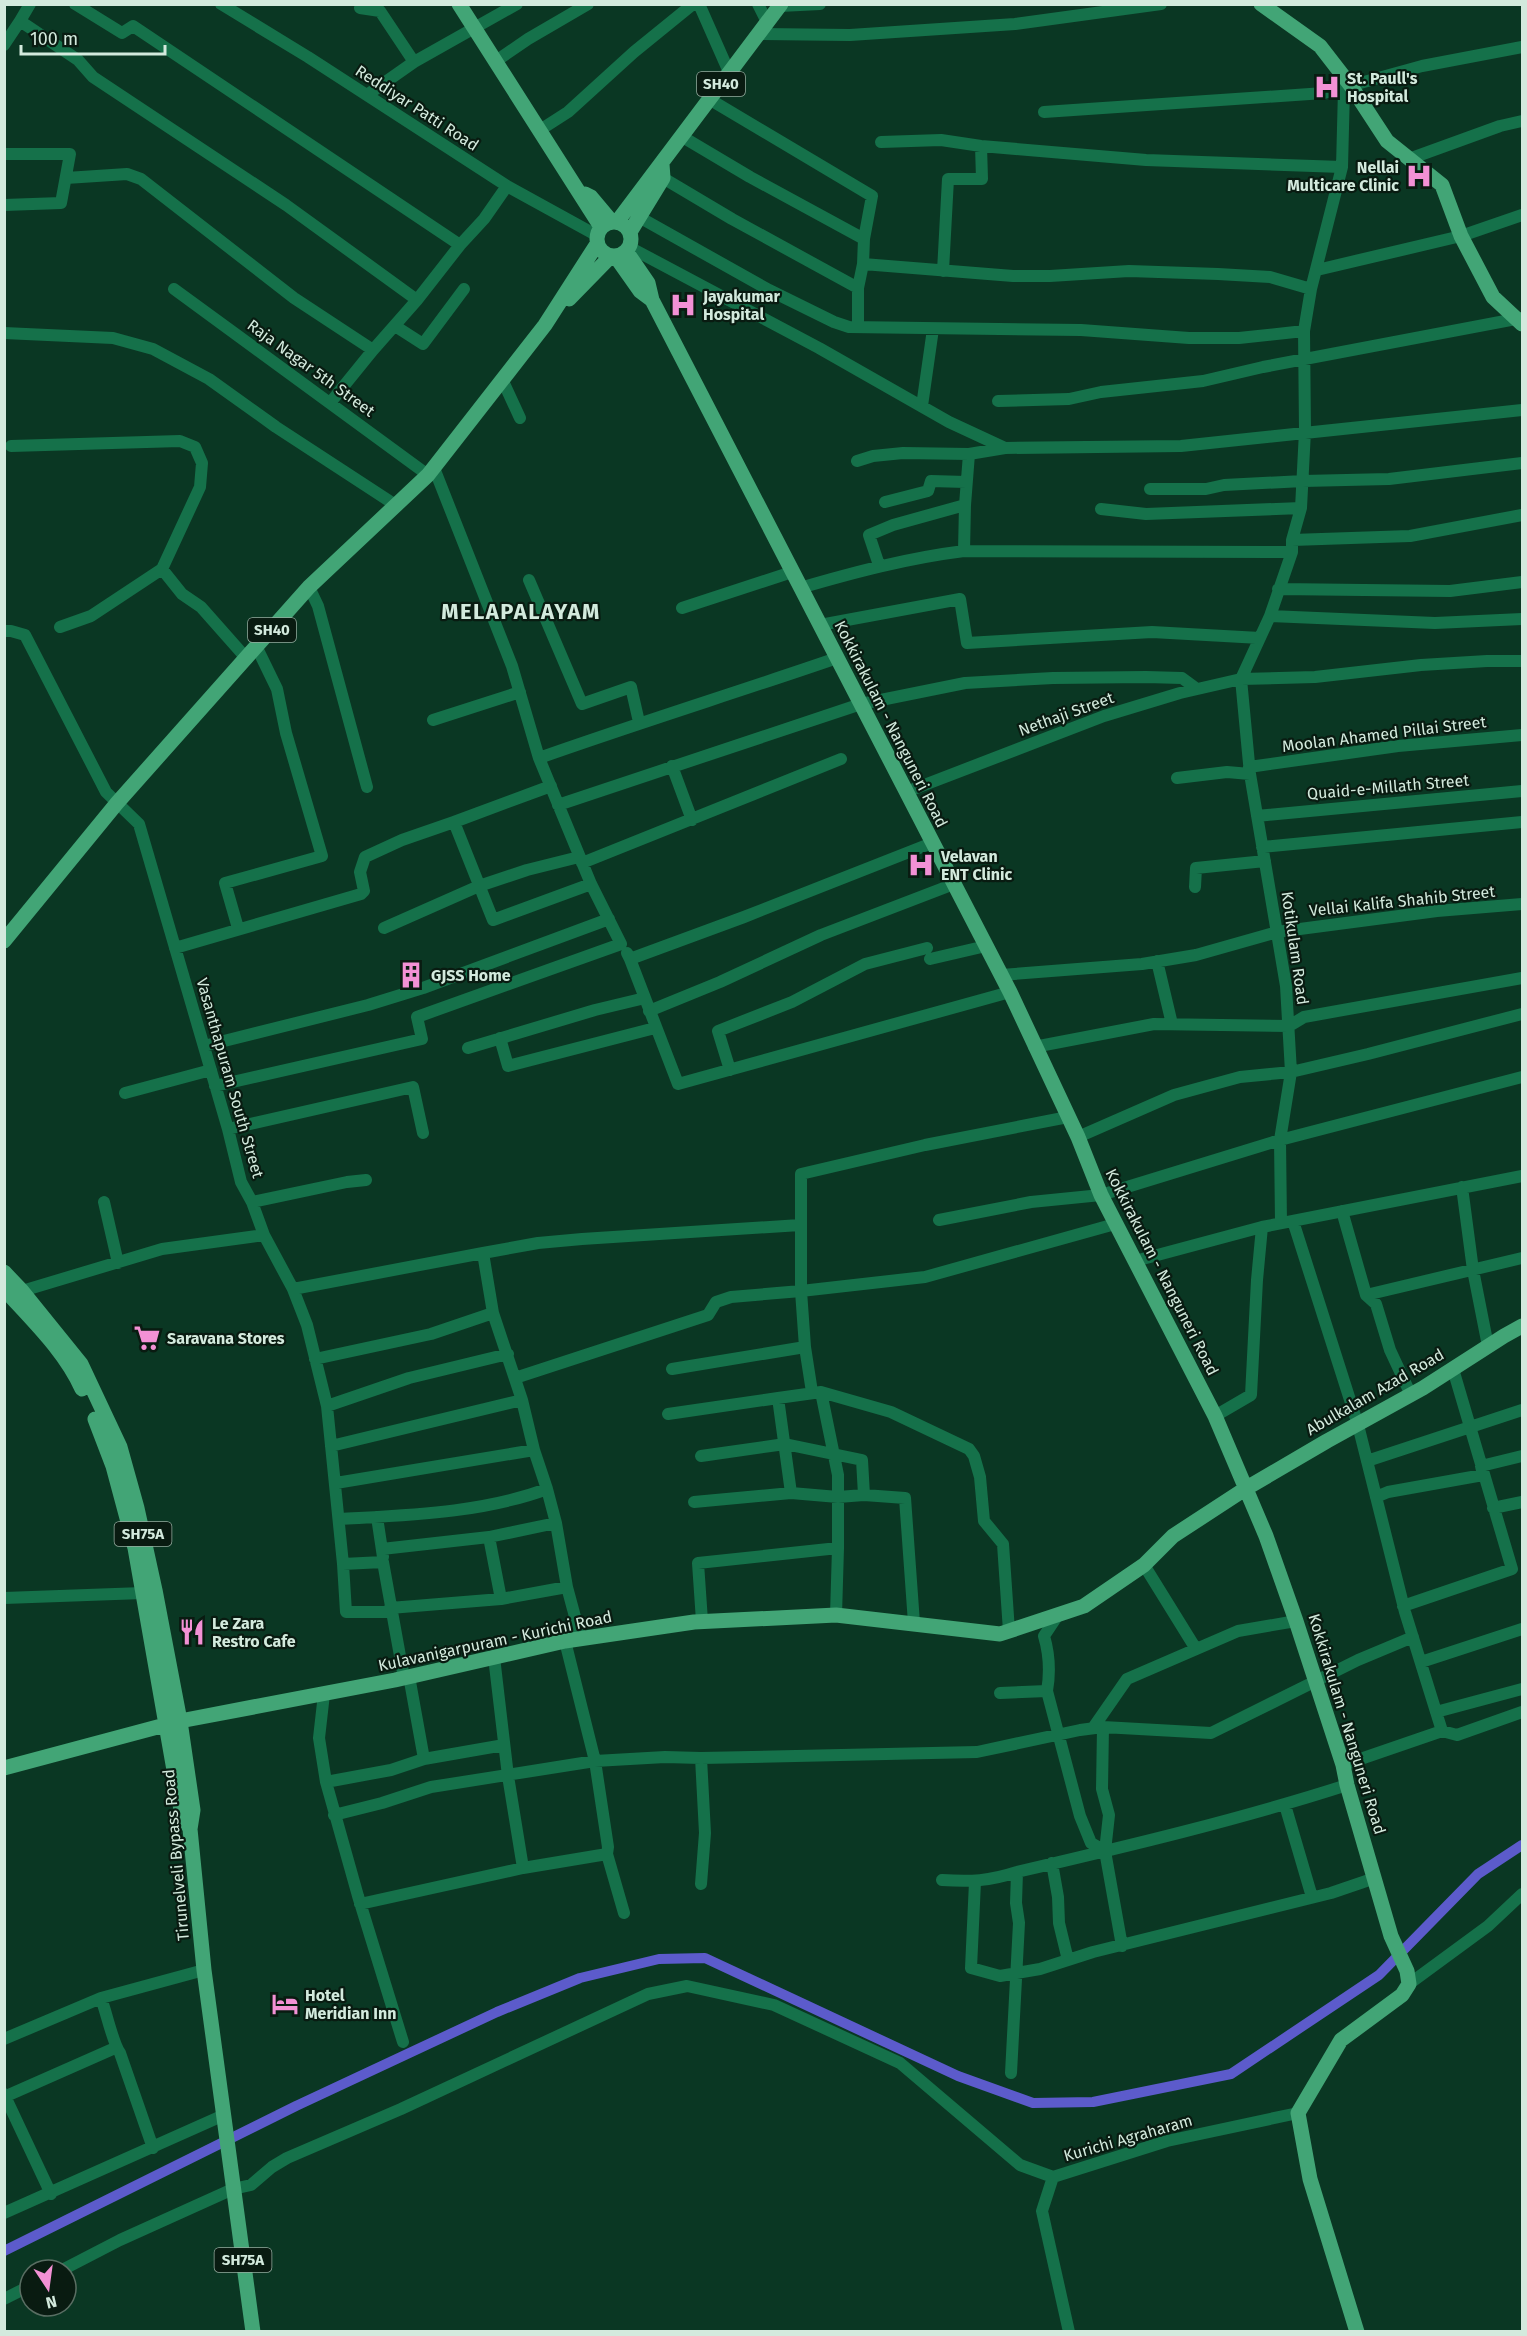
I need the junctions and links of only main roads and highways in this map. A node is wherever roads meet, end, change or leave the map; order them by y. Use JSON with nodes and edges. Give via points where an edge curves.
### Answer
{"nodes":[{"id":1,"x":459,"y":4,"type":"edge"},
{"id":2,"x":1261,"y":4,"type":"edge"},
{"id":3,"x":780,"y":5,"type":"edge"},
{"id":4,"x":662,"y":171,"type":"junction"},
{"id":5,"x":605,"y":230,"type":"junction"},
{"id":6,"x":630,"y":232,"type":"junction"},
{"id":7,"x":621,"y":253,"type":"junction"},
{"id":8,"x":1521,"y":320,"type":"edge"},
{"id":9,"x":545,"y":325,"type":"junction"},
{"id":10,"x":4,"y":941,"type":"edge"},
{"id":11,"x":4,"y":1272,"type":"edge"},
{"id":12,"x":4,"y":1290,"type":"edge"},
{"id":13,"x":1522,"y":1326,"type":"edge"},
{"id":14,"x":1245,"y":1489,"type":"junction"},
{"id":15,"x":173,"y":1723,"type":"junction"},
{"id":16,"x":4,"y":1768,"type":"edge"},
{"id":17,"x":253,"y":2331,"type":"edge"},
{"id":18,"x":1357,"y":2331,"type":"edge"}],
"edges":[{"from":1,"to":5,"type":"main road","via":[[579,191],[591,196]]},
{"from":2,"to":8,"type":"main road","via":[[1320,46],[1387,141],[1442,185],[1461,236],[1493,297]]},
{"from":3,"to":4,"type":"main road","number":"SH40","via":[[681,136]]},
{"from":4,"to":5,"type":"main road","number":"SH40"},
{"from":4,"to":6,"type":"main road"},
{"from":5,"to":6,"type":"main road","via":[[622,224]]},
{"from":5,"to":7,"type":"main road","via":[[604,254]]},
{"from":5,"to":9,"type":"main road","number":"SH40"},
{"from":6,"to":7,"type":"main road","via":[[631,242]]},
{"from":7,"to":9,"type":"main road"},
{"from":7,"to":14,"type":"main road","name":"Kokkirakulam - Nanguneri Road","via":[[640,291],[652,300],[1010,992],[1101,1195],[1215,1416]]},
{"from":9,"to":10,"type":"main road","number":"SH40","via":[[431,471],[309,587],[117,803]]},
{"from":11,"to":15,"type":"main road","name":"Tirunelveli Bypass Road","number":"SH75A","via":[[81,1364],[120,1447],[153,1580]]},
{"from":12,"to":15,"type":"main road","via":[[76,1376],[103,1436],[114,1466]]},
{"from":13,"to":14,"type":"main road","name":"Abulkalam Azad Road","via":[[1411,1395]]},
{"from":14,"to":15,"type":"main road","name":"Kulavanigarpuram - Kurichi Road","via":[[1173,1536],[1144,1565],[1084,1606],[1000,1634],[836,1615],[702,1621],[565,1641]]},
{"from":14,"to":18,"type":"main road","name":"Kokkirakulam - Nanguneri Road","via":[[1296,1621],[1343,1765],[1391,1936],[1408,1978],[1402,1995],[1341,2040],[1298,2113],[1310,2179]]},
{"from":15,"to":16,"type":"main road","name":"Kulavanigarpuram - Kurichi Road"},
{"from":15,"to":17,"type":"main road","name":"Tirunelveli Bypass Road","number":"SH75A","via":[[194,1810],[190,1829],[204,1970]]}]}
